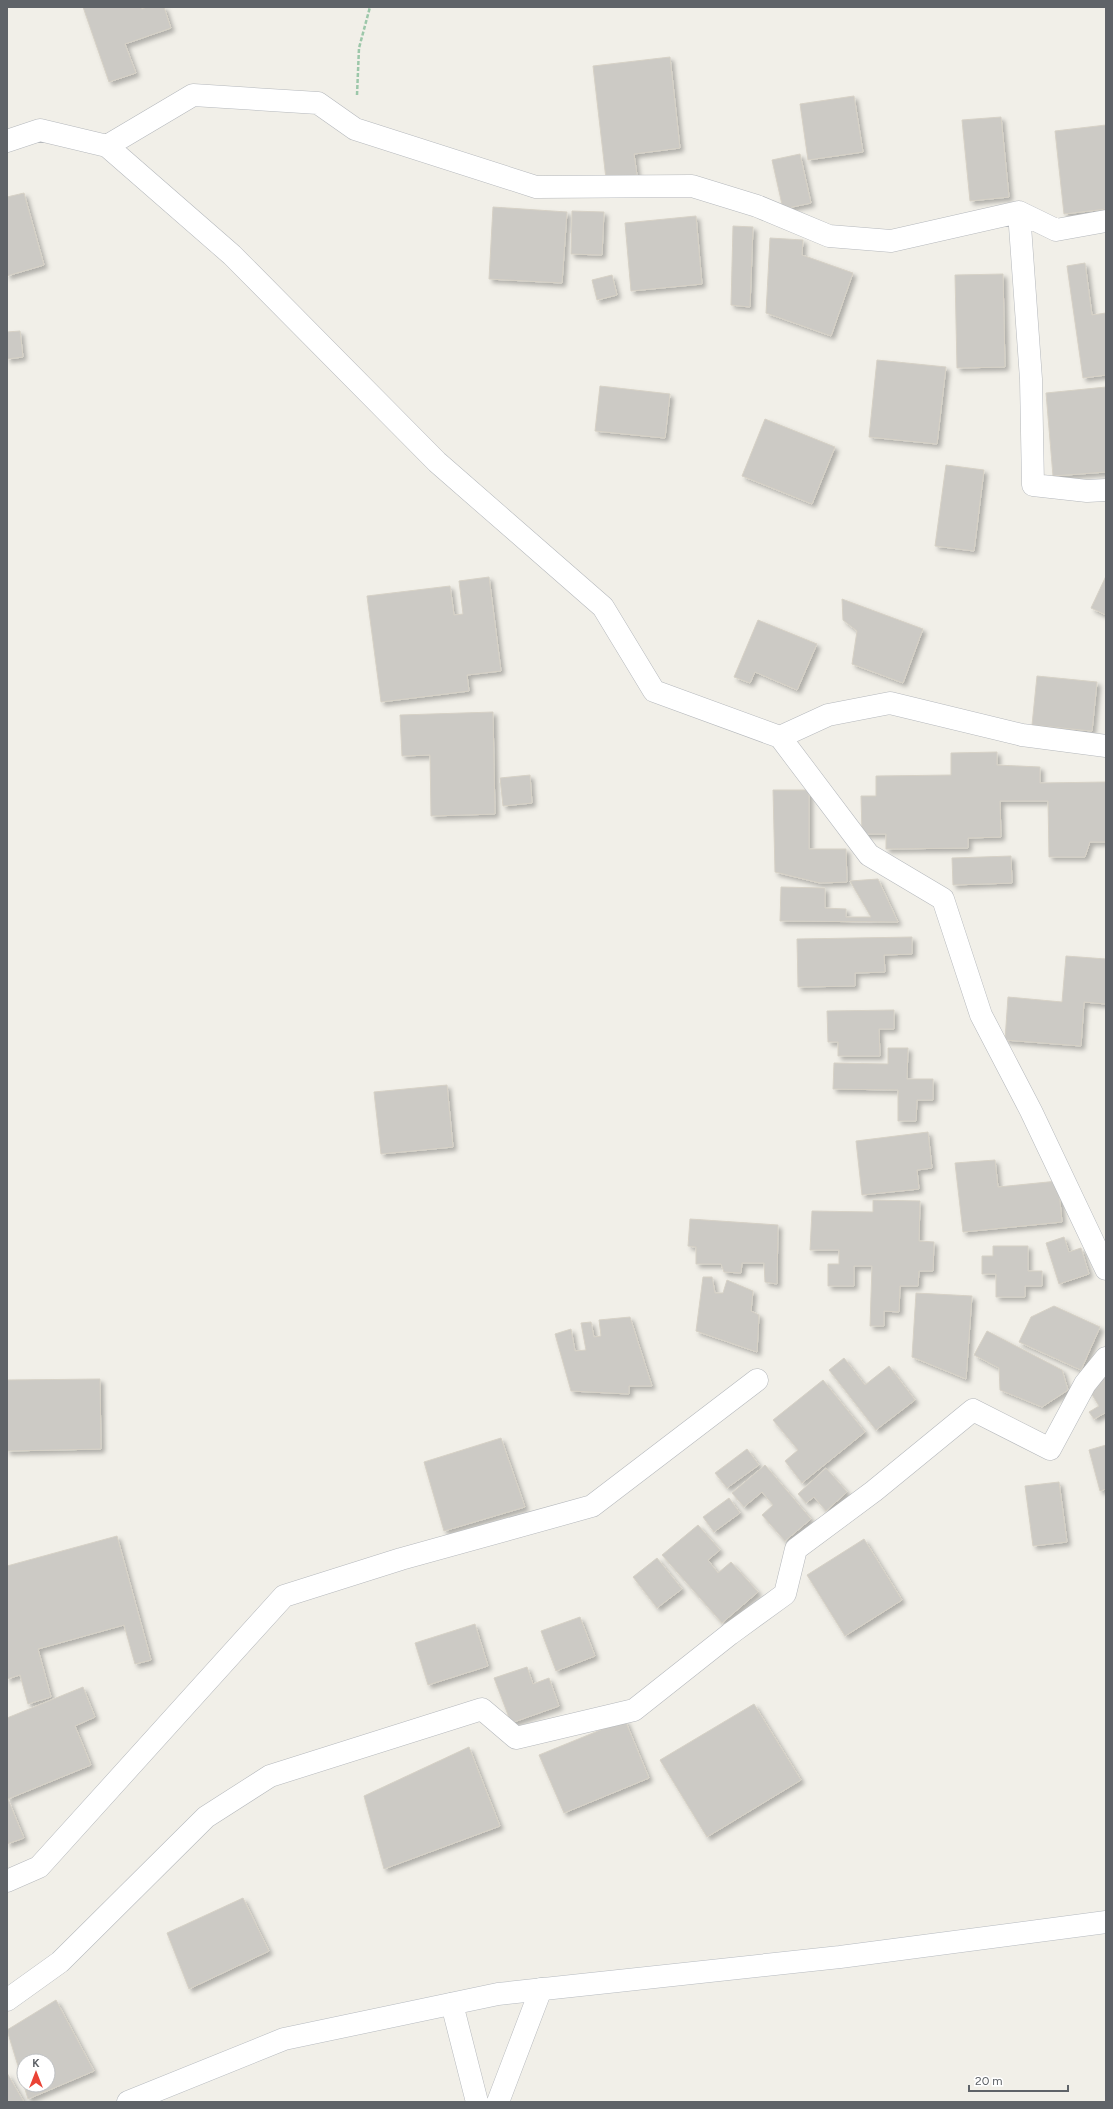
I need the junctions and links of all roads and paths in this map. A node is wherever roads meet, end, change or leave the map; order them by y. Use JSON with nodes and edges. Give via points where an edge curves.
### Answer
{"nodes":[{"id":1,"x":370,"y":7,"type":"edge"},
{"id":2,"x":355,"y":129,"type":"junction"},
{"id":3,"x":7,"y":141,"type":"edge"},
{"id":4,"x":107,"y":146,"type":"junction"},
{"id":5,"x":1019,"y":212,"type":"junction"},
{"id":6,"x":1106,"y":221,"type":"edge"},
{"id":7,"x":1106,"y":490,"type":"edge"},
{"id":8,"x":780,"y":737,"type":"junction"},
{"id":9,"x":1106,"y":746,"type":"edge"},
{"id":10,"x":1106,"y":1269,"type":"edge"},
{"id":11,"x":1106,"y":1358,"type":"edge"},
{"id":12,"x":757,"y":1380,"type":"dead end"},
{"id":13,"x":7,"y":1881,"type":"edge"},
{"id":14,"x":1106,"y":1922,"type":"edge"},
{"id":15,"x":541,"y":1989,"type":"junction"},
{"id":16,"x":7,"y":2000,"type":"edge"},
{"id":17,"x":452,"y":2004,"type":"junction"},
{"id":18,"x":128,"y":2102,"type":"edge"},
{"id":19,"x":477,"y":2102,"type":"edge"},
{"id":20,"x":498,"y":2102,"type":"edge"}],
"edges":[{"from":1,"to":2,"type":"path","via":[[359,48]]},
{"from":2,"to":4,"type":"street","via":[[318,103],[193,95]]},
{"from":2,"to":5,"type":"street","via":[[536,187],[692,186],[757,206],[829,236],[891,241]]},
{"from":3,"to":4,"type":"street","via":[[40,130]]},
{"from":4,"to":8,"type":"street","via":[[232,255],[437,462],[603,608],[654,691]]},
{"from":5,"to":6,"type":"street","via":[[1056,230]]},
{"from":5,"to":7,"type":"street","via":[[1031,379],[1032,485],[1087,491]]},
{"from":8,"to":9,"type":"street","via":[[828,715],[890,703],[1022,735]]},
{"from":8,"to":10,"type":"street","via":[[869,855],[944,899],[981,1015],[1031,1111]]},
{"from":11,"to":16,"type":"street","via":[[1085,1384],[1050,1449],[973,1410],[796,1549],[785,1594],[634,1710],[516,1738],[482,1708],[270,1776],[206,1817],[60,1962]]},
{"from":12,"to":13,"type":"street","via":[[592,1506],[401,1559],[284,1596],[38,1866]]},
{"from":14,"to":15,"type":"street","via":[[840,1957]]},
{"from":15,"to":17,"type":"street","via":[[498,1994]]},
{"from":15,"to":20,"type":"street"},
{"from":17,"to":18,"type":"street","via":[[284,2039]]},
{"from":17,"to":19,"type":"street"}]}
